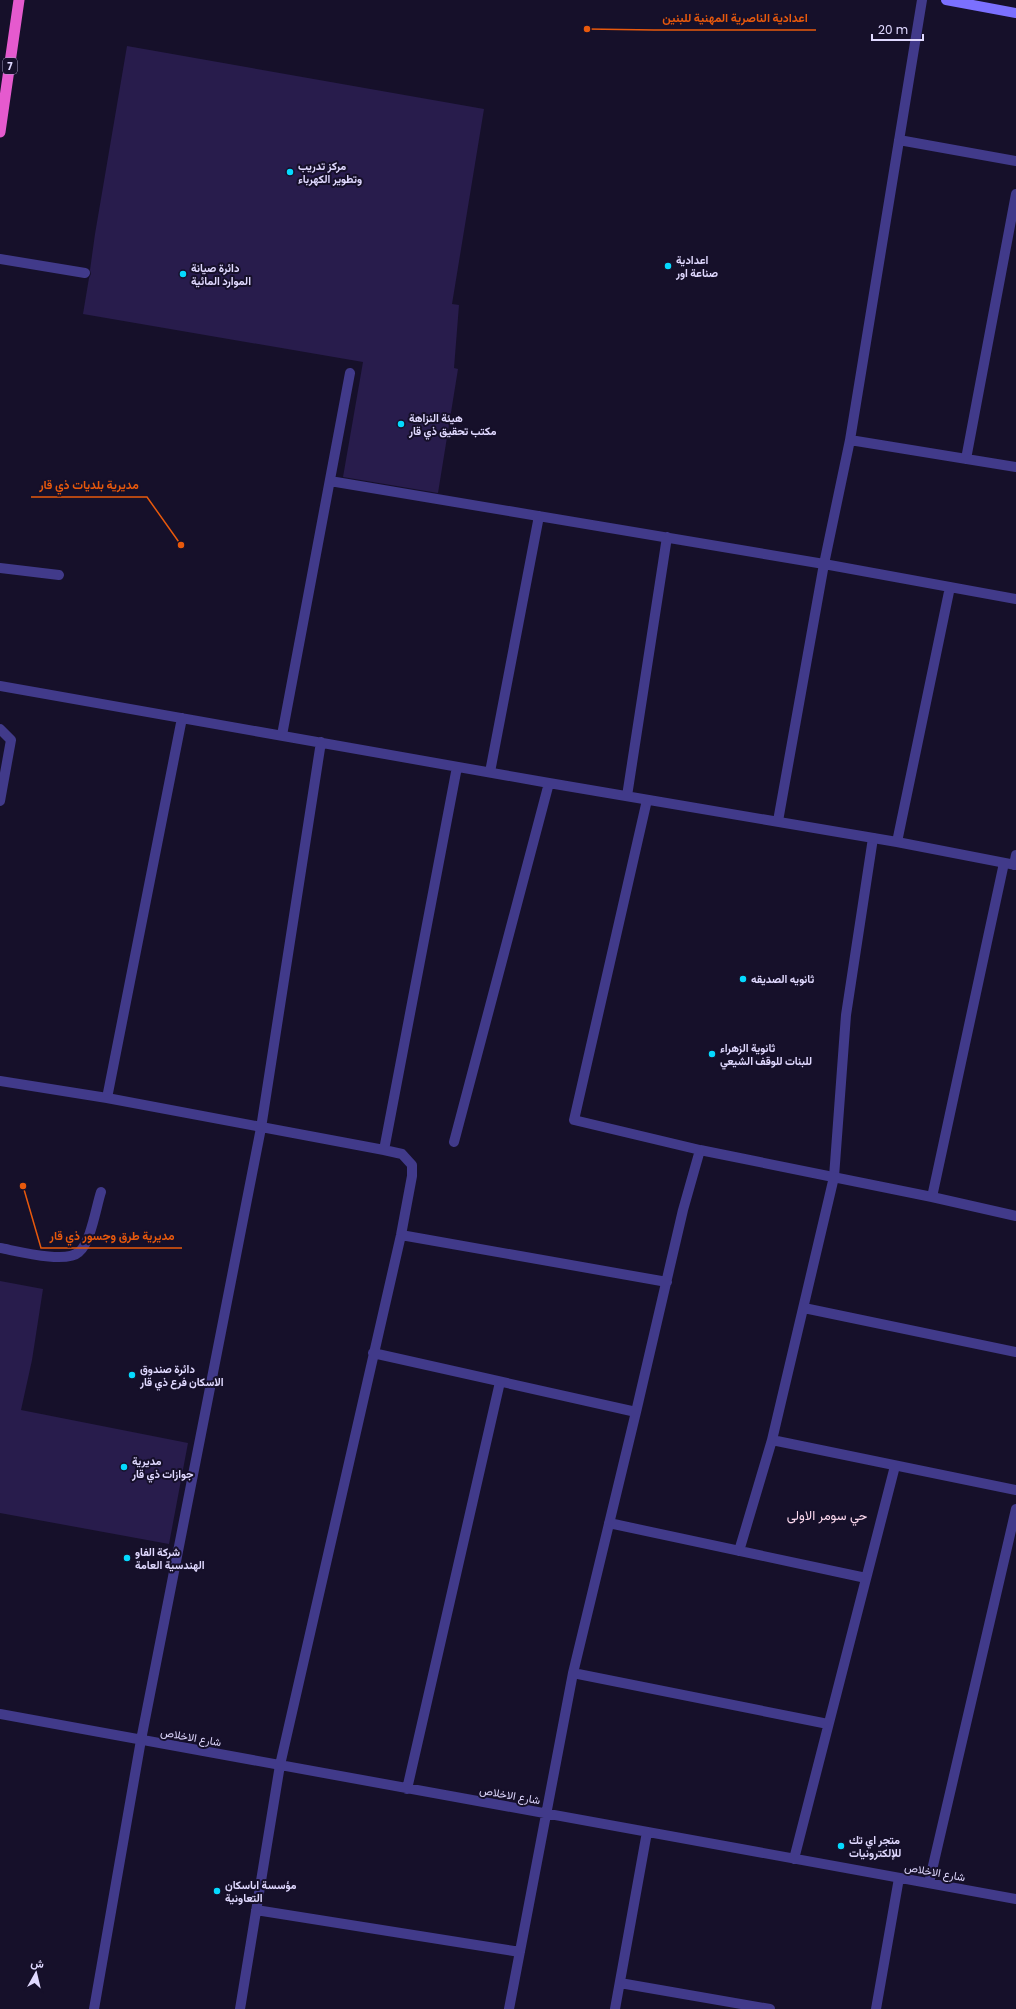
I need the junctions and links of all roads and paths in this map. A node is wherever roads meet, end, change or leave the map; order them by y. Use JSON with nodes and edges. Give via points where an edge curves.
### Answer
{"nodes":[{"id":1,"x":19,"y":0,"type":"edge"},
{"id":2,"x":922,"y":0,"type":"edge"},
{"id":3,"x":946,"y":0,"type":"edge"},
{"id":4,"x":1016,"y":13,"type":"edge"},
{"id":5,"x":0,"y":132,"type":"edge"},
{"id":6,"x":899,"y":140,"type":"junction"},
{"id":7,"x":1016,"y":161,"type":"edge"},
{"id":8,"x":1016,"y":194,"type":"edge"},
{"id":9,"x":1013,"y":222,"type":"edge"},
{"id":10,"x":0,"y":259,"type":"edge"},
{"id":11,"x":86,"y":273,"type":"dead end"},
{"id":12,"x":350,"y":372,"type":"dead end"},
{"id":13,"x":850,"y":440,"type":"junction"},
{"id":14,"x":966,"y":459,"type":"junction"},
{"id":15,"x":1016,"y":467,"type":"edge"},
{"id":16,"x":330,"y":481,"type":"junction"},
{"id":17,"x":539,"y":516,"type":"junction"},
{"id":18,"x":667,"y":537,"type":"junction"},
{"id":19,"x":824,"y":564,"type":"junction"},
{"id":20,"x":0,"y":568,"type":"edge"},
{"id":21,"x":59,"y":575,"type":"dead end"},
{"id":22,"x":950,"y":587,"type":"junction"},
{"id":23,"x":1016,"y":599,"type":"edge"},
{"id":24,"x":0,"y":686,"type":"edge"},
{"id":25,"x":182,"y":718,"type":"junction"},
{"id":26,"x":0,"y":729,"type":"edge"},
{"id":27,"x":282,"y":736,"type":"junction"},
{"id":28,"x":321,"y":742,"type":"junction"},
{"id":29,"x":457,"y":767,"type":"junction"},
{"id":30,"x":490,"y":772,"type":"junction"},
{"id":31,"x":549,"y":783,"type":"junction"},
{"id":32,"x":627,"y":796,"type":"junction"},
{"id":33,"x":0,"y":800,"type":"edge"},
{"id":34,"x":646,"y":800,"type":"junction"},
{"id":35,"x":778,"y":822,"type":"junction"},
{"id":36,"x":873,"y":838,"type":"junction"},
{"id":37,"x":898,"y":842,"type":"junction"},
{"id":38,"x":1015,"y":862,"type":"edge"},
{"id":39,"x":1004,"y":863,"type":"junction"},
{"id":40,"x":0,"y":1081,"type":"edge"},
{"id":41,"x":107,"y":1098,"type":"junction"},
{"id":42,"x":261,"y":1128,"type":"junction"},
{"id":43,"x":454,"y":1142,"type":"dead end"},
{"id":44,"x":384,"y":1150,"type":"junction"},
{"id":45,"x":700,"y":1150,"type":"junction"},
{"id":46,"x":834,"y":1176,"type":"junction"},
{"id":47,"x":101,"y":1192,"type":"dead end"},
{"id":48,"x":932,"y":1197,"type":"junction"},
{"id":49,"x":1016,"y":1216,"type":"edge"},
{"id":50,"x":400,"y":1235,"type":"junction"},
{"id":51,"x":0,"y":1248,"type":"edge"},
{"id":52,"x":667,"y":1282,"type":"junction"},
{"id":53,"x":804,"y":1308,"type":"junction"},
{"id":54,"x":1016,"y":1352,"type":"edge"},
{"id":55,"x":373,"y":1353,"type":"junction"},
{"id":56,"x":500,"y":1382,"type":"junction"},
{"id":57,"x":636,"y":1412,"type":"junction"},
{"id":58,"x":772,"y":1440,"type":"junction"},
{"id":59,"x":895,"y":1466,"type":"junction"},
{"id":60,"x":1016,"y":1490,"type":"edge"},
{"id":61,"x":1016,"y":1510,"type":"edge"},
{"id":62,"x":609,"y":1523,"type":"junction"},
{"id":63,"x":740,"y":1551,"type":"junction"},
{"id":64,"x":866,"y":1578,"type":"junction"},
{"id":65,"x":573,"y":1673,"type":"junction"},
{"id":66,"x":0,"y":1714,"type":"edge"},
{"id":67,"x":828,"y":1724,"type":"junction"},
{"id":68,"x":141,"y":1740,"type":"junction"},
{"id":69,"x":280,"y":1765,"type":"junction"},
{"id":70,"x":407,"y":1789,"type":"junction"},
{"id":71,"x":547,"y":1814,"type":"junction"},
{"id":72,"x":647,"y":1832,"type":"junction"},
{"id":73,"x":794,"y":1859,"type":"junction"},
{"id":74,"x":899,"y":1878,"type":"junction"},
{"id":75,"x":929,"y":1883,"type":"junction"},
{"id":76,"x":1016,"y":1899,"type":"edge"},
{"id":77,"x":256,"y":1910,"type":"junction"},
{"id":78,"x":520,"y":1952,"type":"junction"},
{"id":79,"x":620,"y":1983,"type":"junction"},
{"id":80,"x":94,"y":2009,"type":"edge"},
{"id":81,"x":240,"y":2009,"type":"edge"},
{"id":82,"x":509,"y":2009,"type":"edge"},
{"id":83,"x":615,"y":2009,"type":"edge"},
{"id":84,"x":770,"y":2009,"type":"edge"},
{"id":85,"x":876,"y":2009,"type":"edge"}],
"edges":[{"from":1,"to":5,"type":"highway","number":"7"},
{"from":2,"to":6,"type":"street"},
{"from":3,"to":4,"type":"main road"},
{"from":6,"to":7,"type":"street"},
{"from":6,"to":13,"type":"street"},
{"from":8,"to":9,"type":"street"},
{"from":9,"to":14,"type":"street"},
{"from":10,"to":11,"type":"street"},
{"from":12,"to":16,"type":"street"},
{"from":13,"to":14,"type":"street"},
{"from":13,"to":19,"type":"street"},
{"from":14,"to":15,"type":"street"},
{"from":16,"to":17,"type":"street"},
{"from":16,"to":27,"type":"street"},
{"from":17,"to":18,"type":"street"},
{"from":17,"to":30,"type":"street"},
{"from":18,"to":19,"type":"street"},
{"from":18,"to":32,"type":"street"},
{"from":19,"to":22,"type":"street"},
{"from":19,"to":35,"type":"street"},
{"from":20,"to":21,"type":"street"},
{"from":22,"to":23,"type":"street"},
{"from":22,"to":37,"type":"street"},
{"from":24,"to":25,"type":"street"},
{"from":25,"to":27,"type":"street"},
{"from":25,"to":41,"type":"street"},
{"from":26,"to":33,"type":"street","via":[[11,740]]},
{"from":27,"to":28,"type":"street"},
{"from":28,"to":29,"type":"street"},
{"from":28,"to":42,"type":"street"},
{"from":29,"to":30,"type":"street"},
{"from":29,"to":44,"type":"street"},
{"from":30,"to":31,"type":"street"},
{"from":31,"to":32,"type":"street"},
{"from":31,"to":43,"type":"street"},
{"from":32,"to":34,"type":"street"},
{"from":34,"to":35,"type":"street"},
{"from":34,"to":45,"type":"street","via":[[574,1120]]},
{"from":35,"to":36,"type":"street"},
{"from":36,"to":37,"type":"street"},
{"from":36,"to":46,"type":"street","via":[[846,1015]]},
{"from":37,"to":39,"type":"street"},
{"from":38,"to":39,"type":"street"},
{"from":39,"to":48,"type":"street"},
{"from":40,"to":41,"type":"street"},
{"from":41,"to":42,"type":"street"},
{"from":42,"to":44,"type":"street"},
{"from":42,"to":68,"type":"street"},
{"from":44,"to":50,"type":"street","via":[[402,1154],[412,1165]]},
{"from":45,"to":46,"type":"street"},
{"from":45,"to":52,"type":"street"},
{"from":46,"to":48,"type":"street"},
{"from":46,"to":53,"type":"street"},
{"from":47,"to":51,"type":"street","via":[[87,1241],[79,1253],[66,1257]]},
{"from":48,"to":49,"type":"street"},
{"from":50,"to":52,"type":"street"},
{"from":50,"to":55,"type":"street"},
{"from":52,"to":57,"type":"street"},
{"from":53,"to":54,"type":"street"},
{"from":53,"to":58,"type":"street"},
{"from":55,"to":56,"type":"street"},
{"from":55,"to":69,"type":"street"},
{"from":56,"to":57,"type":"street"},
{"from":56,"to":70,"type":"street"},
{"from":57,"to":62,"type":"street"},
{"from":58,"to":59,"type":"street"},
{"from":58,"to":63,"type":"street"},
{"from":59,"to":60,"type":"street"},
{"from":59,"to":64,"type":"street"},
{"from":61,"to":75,"type":"street"},
{"from":62,"to":63,"type":"street"},
{"from":62,"to":65,"type":"street"},
{"from":63,"to":64,"type":"street"},
{"from":64,"to":67,"type":"street"},
{"from":65,"to":67,"type":"street"},
{"from":65,"to":71,"type":"street"},
{"from":66,"to":68,"type":"street","name":"شارع الاخلاص"},
{"from":67,"to":73,"type":"street"},
{"from":68,"to":69,"type":"street","name":"شارع الاخلاص"},
{"from":68,"to":80,"type":"street"},
{"from":69,"to":70,"type":"street","name":"شارع الاخلاص"},
{"from":69,"to":77,"type":"street"},
{"from":70,"to":71,"type":"street","name":"شارع الاخلاص"},
{"from":71,"to":72,"type":"street","name":"شارع الاخلاص"},
{"from":71,"to":78,"type":"street"},
{"from":72,"to":73,"type":"street","name":"شارع الاخلاص"},
{"from":72,"to":79,"type":"street"},
{"from":73,"to":74,"type":"street","name":"شارع الاخلاص"},
{"from":74,"to":75,"type":"street","name":"شارع الاخلاص"},
{"from":74,"to":85,"type":"street"},
{"from":75,"to":76,"type":"street","name":"شارع الاخلاص"},
{"from":77,"to":78,"type":"street"},
{"from":77,"to":81,"type":"street"},
{"from":78,"to":82,"type":"street"},
{"from":79,"to":83,"type":"street"},
{"from":79,"to":84,"type":"street"}]}
